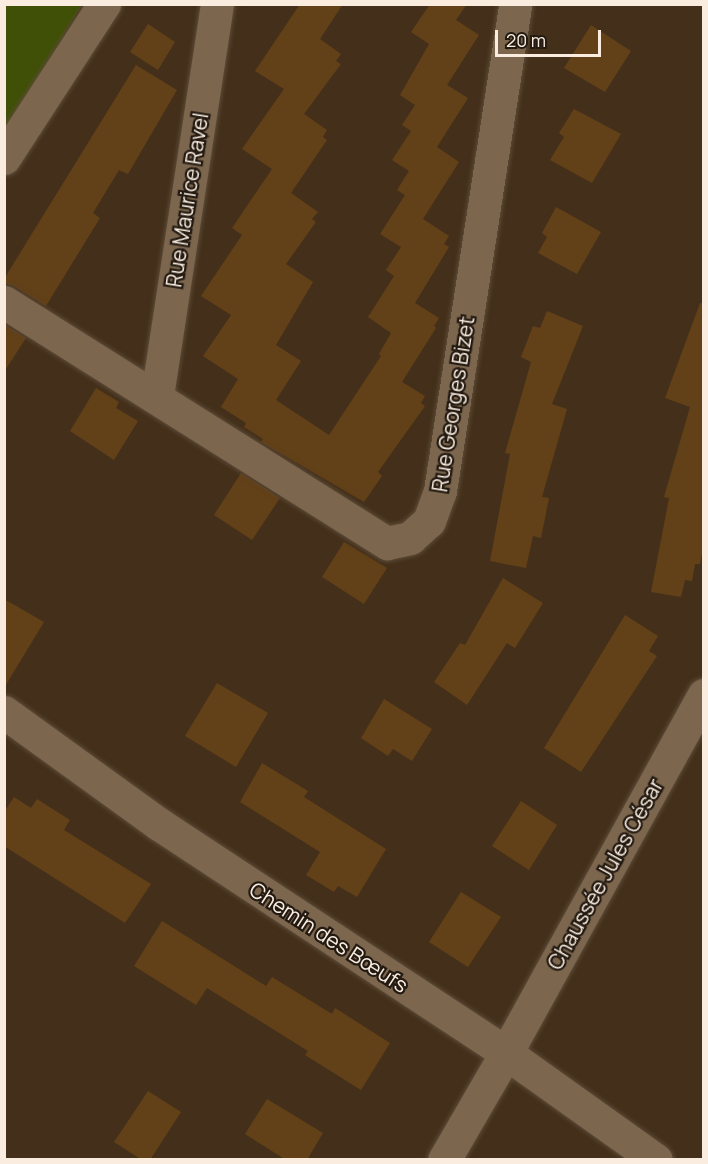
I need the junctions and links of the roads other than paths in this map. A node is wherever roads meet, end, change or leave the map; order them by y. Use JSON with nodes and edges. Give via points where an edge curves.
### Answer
{"nodes":[{"id":1,"x":104,"y":4,"type":"edge"},
{"id":2,"x":217,"y":4,"type":"edge"},
{"id":3,"x":515,"y":4,"type":"edge"},
{"id":4,"x":4,"y":158,"type":"edge"},
{"id":5,"x":4,"y":302,"type":"edge"},
{"id":6,"x":157,"y":396,"type":"junction"},
{"id":7,"x":704,"y":695,"type":"edge"},
{"id":8,"x":4,"y":712,"type":"edge"},
{"id":9,"x":506,"y":1053,"type":"junction"},
{"id":10,"x":444,"y":1160,"type":"edge"},
{"id":11,"x":656,"y":1160,"type":"edge"}],
"edges":[{"from":1,"to":4,"type":"street"},
{"from":2,"to":6,"type":"street","name":"Rue Maurice Ravel"},
{"from":3,"to":6,"type":"street","name":"Rue Georges Bizet","via":[[440,491],[429,521],[421,530],[410,538],[387,543]]},
{"from":5,"to":6,"type":"street","name":"Rue Georges Bizet"},
{"from":7,"to":9,"type":"street","name":"Chaussée Jules César"},
{"from":8,"to":9,"type":"street","name":"Chemin des Bœufs","via":[[159,824]]},
{"from":9,"to":10,"type":"street","name":"Chaussée Jules César"},
{"from":9,"to":11,"type":"street","name":"Chemin des Bœufs"}]}
